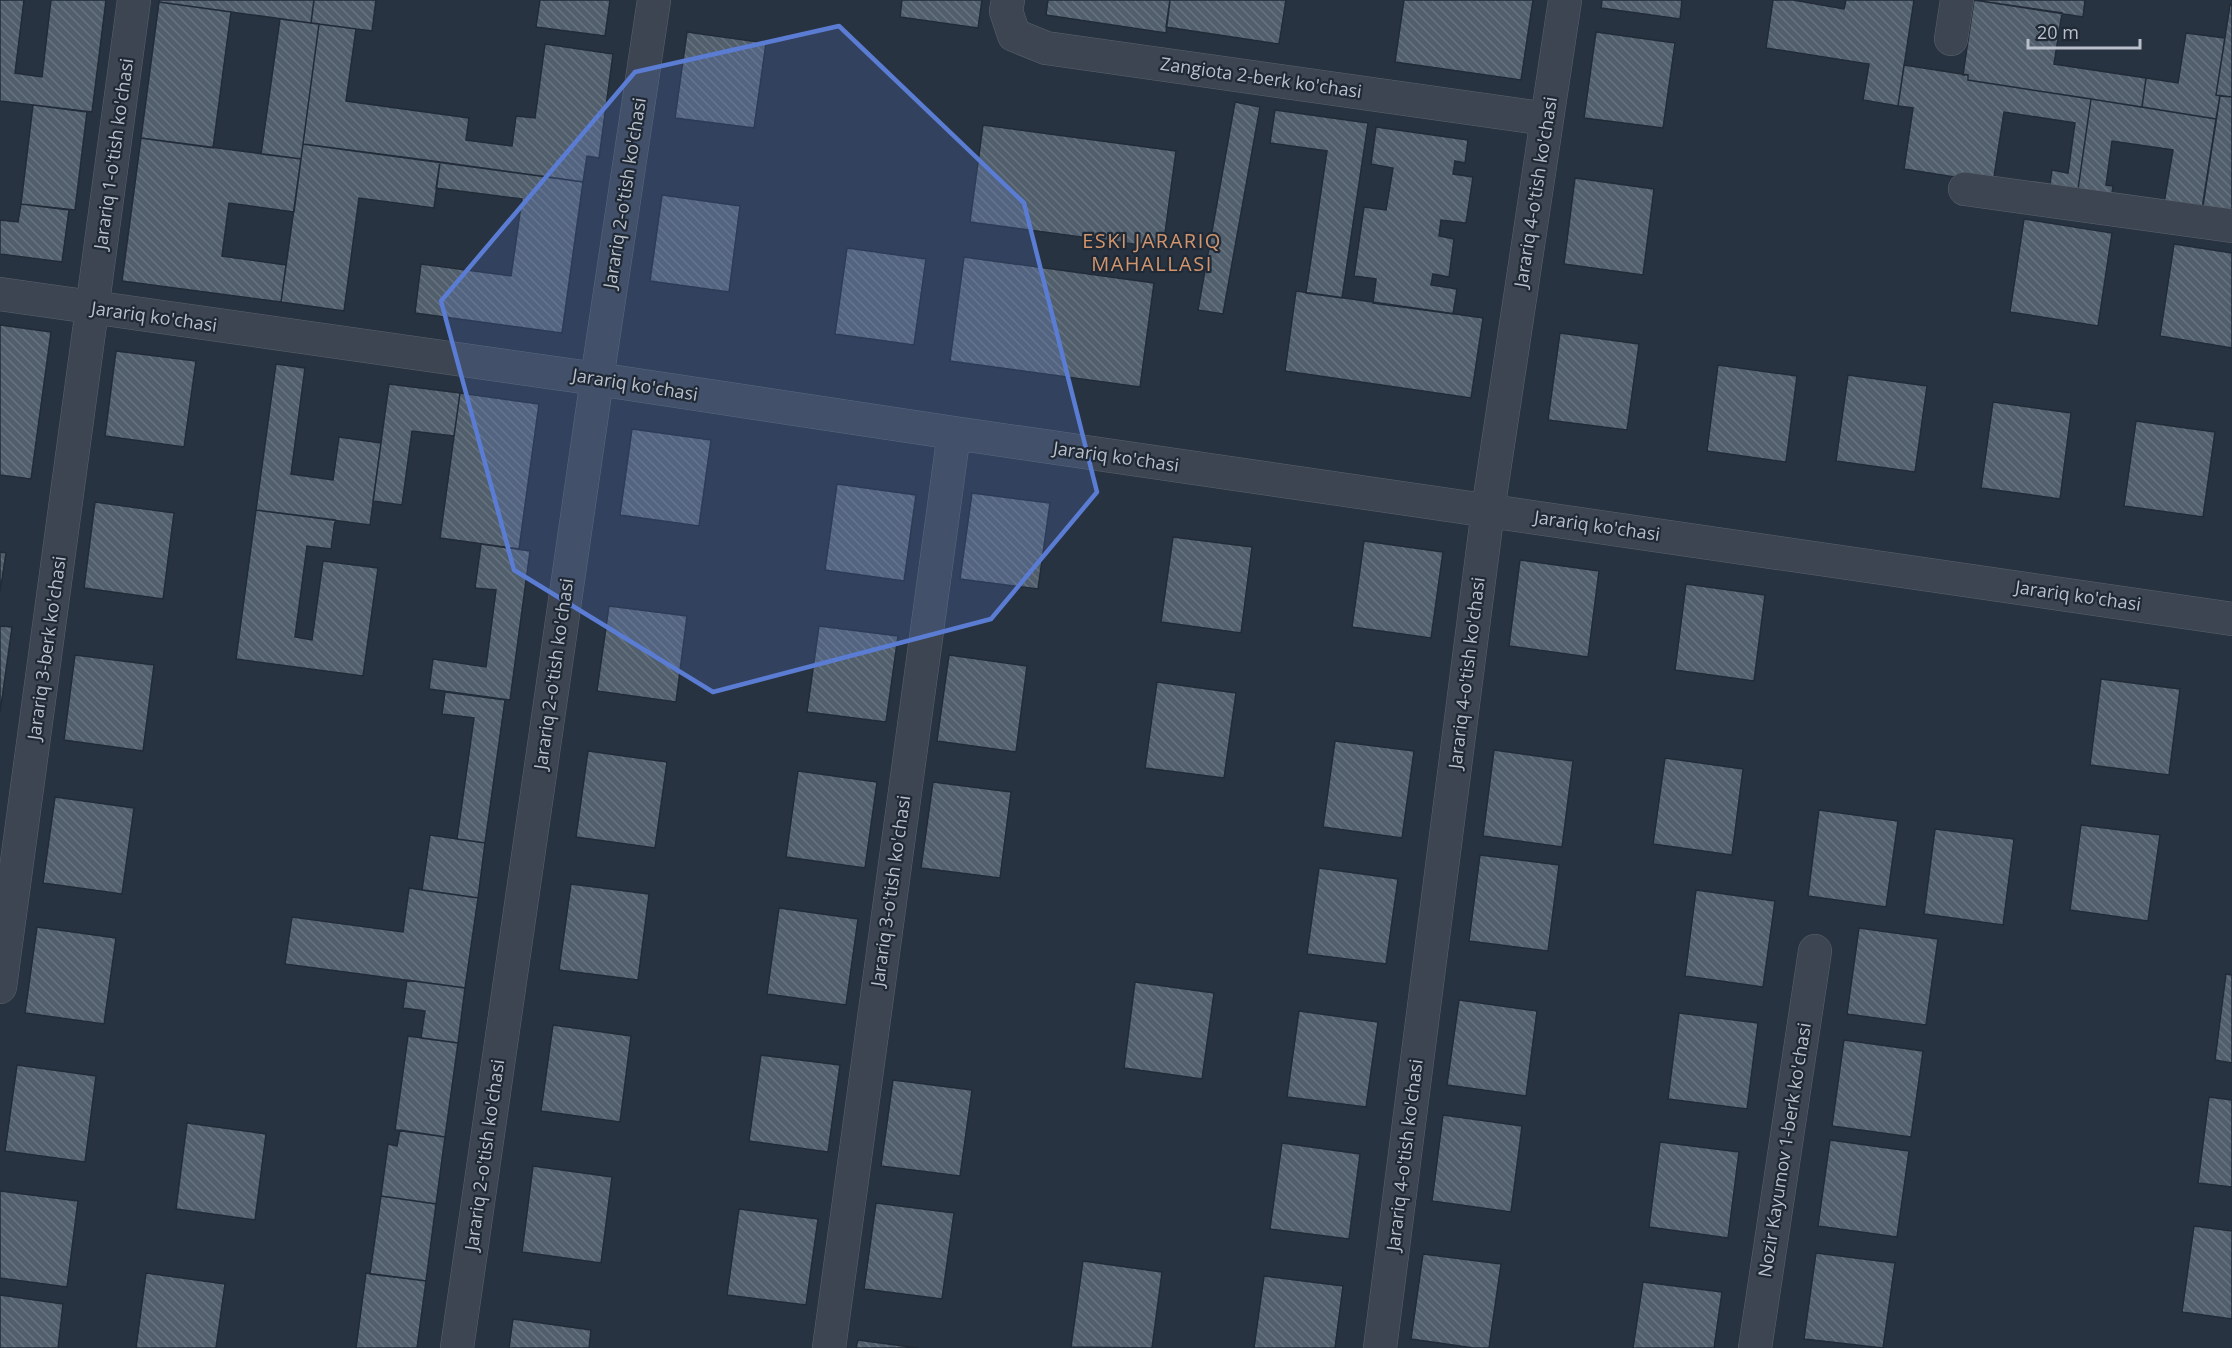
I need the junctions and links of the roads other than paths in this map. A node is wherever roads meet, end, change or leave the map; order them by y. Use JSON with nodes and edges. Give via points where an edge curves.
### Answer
{"nodes":[{"id":1,"x":134,"y":0,"type":"edge"},
{"id":2,"x":654,"y":0,"type":"edge"},
{"id":3,"x":1008,"y":0,"type":"edge"},
{"id":4,"x":1566,"y":0,"type":"edge"},
{"id":5,"x":1957,"y":0,"type":"edge"},
{"id":6,"x":1951,"y":39,"type":"dead end"},
{"id":7,"x":1547,"y":119,"type":"junction"},
{"id":8,"x":1965,"y":189,"type":"dead end"},
{"id":9,"x":2232,"y":226,"type":"edge"},
{"id":10,"x":0,"y":294,"type":"edge"},
{"id":11,"x":94,"y":308,"type":"junction"},
{"id":12,"x":597,"y":379,"type":"junction"},
{"id":13,"x":954,"y":433,"type":"junction"},
{"id":14,"x":1488,"y":510,"type":"junction"},
{"id":15,"x":2232,"y":619,"type":"edge"},
{"id":16,"x":1815,"y":951,"type":"dead end"},
{"id":17,"x":0,"y":987,"type":"edge"},
{"id":18,"x":457,"y":1348,"type":"edge"},
{"id":19,"x":829,"y":1348,"type":"edge"},
{"id":20,"x":1380,"y":1348,"type":"edge"},
{"id":21,"x":1755,"y":1348,"type":"edge"}],
"edges":[{"from":1,"to":11,"type":"street","name":"Jarariq 1-o'tish ko'chasi"},
{"from":2,"to":12,"type":"street","name":"Jarariq 2-o'tish ko'chasi"},
{"from":3,"to":7,"type":"street","name":"Zangiota 2-berk ko'chasi","via":[[1006,11],[1014,35],[1046,48]]},
{"from":4,"to":7,"type":"street","name":"Jarariq 4-o'tish ko'chasi"},
{"from":5,"to":6,"type":"street"},
{"from":7,"to":14,"type":"street","name":"Jarariq 4-o'tish ko'chasi"},
{"from":8,"to":9,"type":"street"},
{"from":10,"to":11,"type":"street","name":"Jarariq ko'chasi"},
{"from":11,"to":12,"type":"street","name":"Jarariq ko'chasi"},
{"from":11,"to":17,"type":"street","name":"Jarariq 3-berk ko'chasi"},
{"from":12,"to":13,"type":"street","name":"Jarariq ko'chasi"},
{"from":12,"to":18,"type":"street","name":"Jarariq 2-o'tish ko'chasi"},
{"from":13,"to":14,"type":"street","name":"Jarariq ko'chasi"},
{"from":13,"to":19,"type":"street","name":"Jarariq 3-o'tish ko'chasi"},
{"from":14,"to":15,"type":"street","name":"Jarariq ko'chasi"},
{"from":14,"to":20,"type":"street","name":"Jarariq 4-o'tish ko'chasi"},
{"from":16,"to":21,"type":"street","name":"Nozir Kayumov 1-berk ko'chasi"}]}
